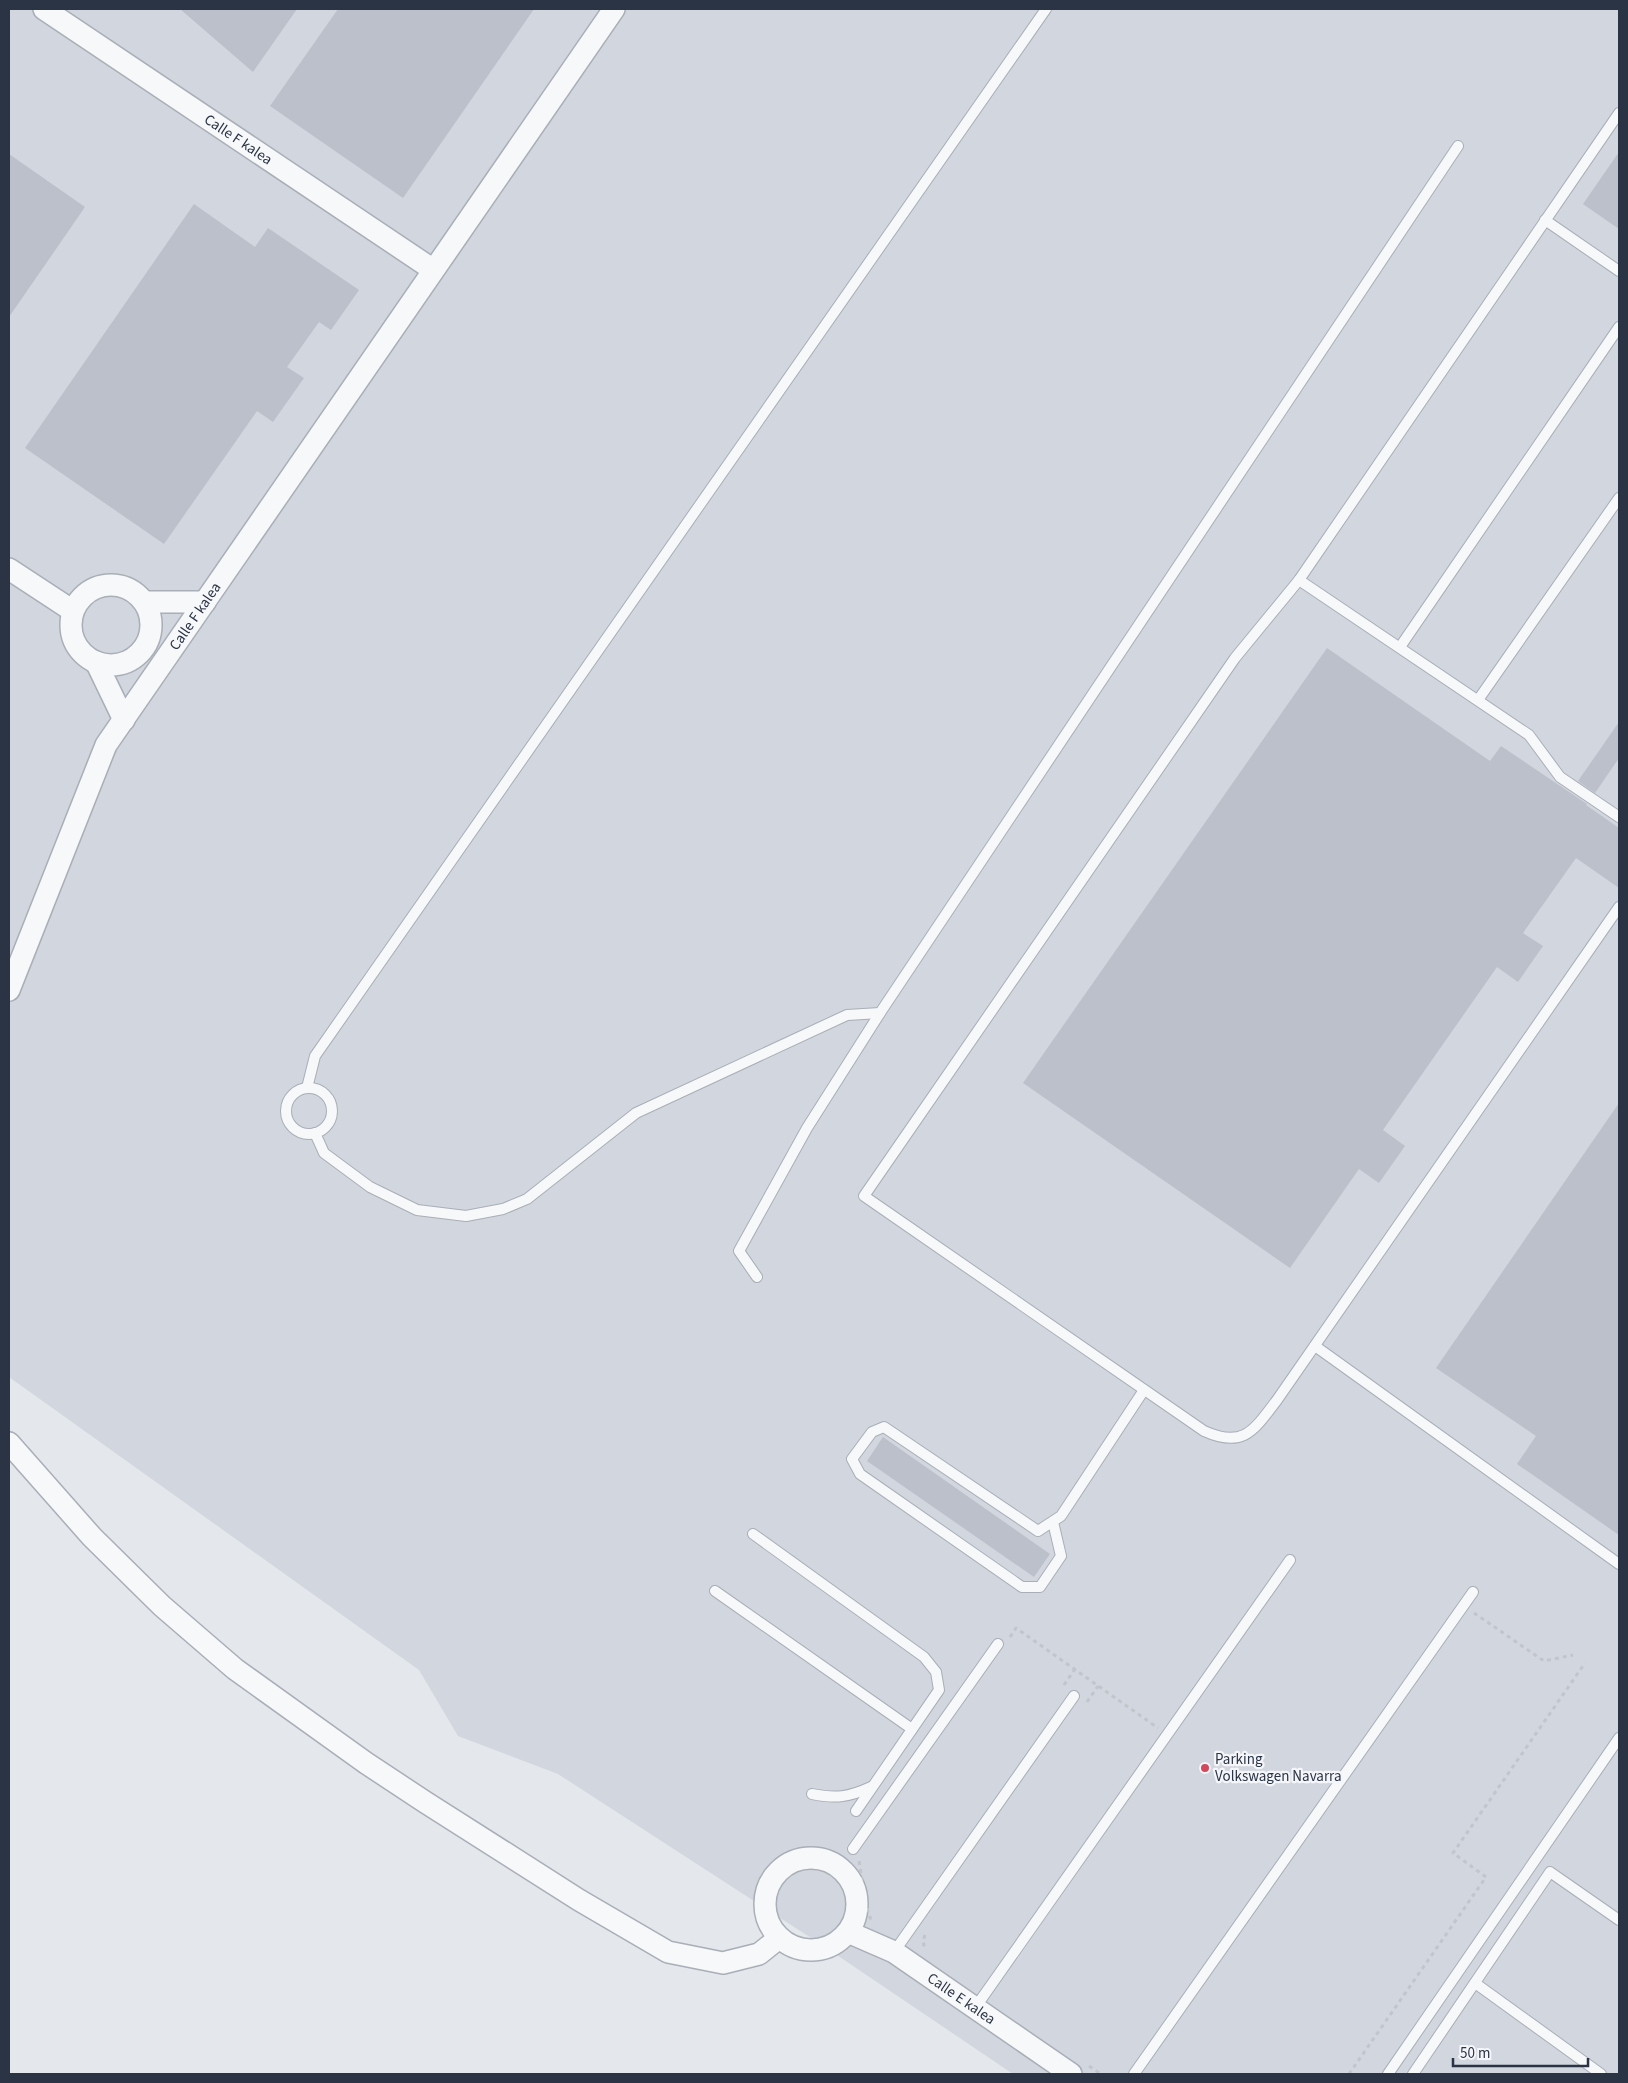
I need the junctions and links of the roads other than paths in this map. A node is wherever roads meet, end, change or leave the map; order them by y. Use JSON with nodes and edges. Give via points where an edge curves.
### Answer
{"nodes":[{"id":1,"x":44,"y":9,"type":"edge"},
{"id":2,"x":614,"y":9,"type":"edge"},
{"id":3,"x":1046,"y":9,"type":"edge"},
{"id":4,"x":1619,"y":113,"type":"edge"},
{"id":5,"x":1458,"y":146,"type":"dead end"},
{"id":6,"x":1545,"y":220,"type":"junction"},
{"id":7,"x":432,"y":269,"type":"junction"},
{"id":8,"x":1619,"y":271,"type":"edge"},
{"id":9,"x":1619,"y":327,"type":"edge"},
{"id":10,"x":1619,"y":498,"type":"edge"},
{"id":11,"x":9,"y":569,"type":"edge"},
{"id":12,"x":1299,"y":580,"type":"junction"},
{"id":13,"x":145,"y":602,"type":"junction"},
{"id":14,"x":204,"y":602,"type":"junction"},
{"id":15,"x":73,"y":611,"type":"junction"},
{"id":16,"x":1400,"y":647,"type":"junction"},
{"id":17,"x":96,"y":662,"type":"junction"},
{"id":18,"x":1478,"y":700,"type":"junction"},
{"id":19,"x":124,"y":720,"type":"junction"},
{"id":20,"x":1619,"y":817,"type":"edge"},
{"id":21,"x":1619,"y":907,"type":"edge"},
{"id":22,"x":9,"y":990,"type":"edge"},
{"id":23,"x":880,"y":1013,"type":"junction"},
{"id":24,"x":307,"y":1088,"type":"junction"},
{"id":25,"x":315,"y":1133,"type":"junction"},
{"id":26,"x":757,"y":1278,"type":"dead end"},
{"id":27,"x":1315,"y":1346,"type":"junction"},
{"id":28,"x":1144,"y":1390,"type":"junction"},
{"id":29,"x":9,"y":1443,"type":"edge"},
{"id":30,"x":1053,"y":1522,"type":"junction"},
{"id":31,"x":753,"y":1534,"type":"dead end"},
{"id":32,"x":1290,"y":1560,"type":"dead end"},
{"id":33,"x":1619,"y":1564,"type":"edge"},
{"id":34,"x":714,"y":1591,"type":"dead end"},
{"id":35,"x":1473,"y":1592,"type":"dead end"},
{"id":36,"x":1003,"y":1642,"type":"road end"},
{"id":37,"x":1074,"y":1696,"type":"dead end"},
{"id":38,"x":912,"y":1729,"type":"junction"},
{"id":39,"x":1619,"y":1738,"type":"edge"},
{"id":40,"x":873,"y":1786,"type":"junction"},
{"id":41,"x":812,"y":1794,"type":"dead end"},
{"id":42,"x":856,"y":1811,"type":"dead end"},
{"id":43,"x":856,"y":1851,"type":"road end"},
{"id":44,"x":1619,"y":1920,"type":"edge"},
{"id":45,"x":848,"y":1932,"type":"junction"},
{"id":46,"x":779,"y":1938,"type":"junction"},
{"id":47,"x":894,"y":1952,"type":"junction"},
{"id":48,"x":1475,"y":1983,"type":"junction"},
{"id":49,"x":975,"y":2008,"type":"junction"},
{"id":50,"x":1071,"y":2074,"type":"edge"},
{"id":51,"x":1134,"y":2074,"type":"edge"},
{"id":52,"x":1388,"y":2074,"type":"edge"},
{"id":53,"x":1413,"y":2074,"type":"edge"},
{"id":54,"x":1602,"y":2074,"type":"edge"}],
"edges":[{"from":1,"to":7,"type":"street","name":"Calle F kalea"},
{"from":2,"to":7,"type":"street","name":"Calle F kalea"},
{"from":3,"to":24,"type":"lane","via":[[315,1056]]},
{"from":4,"to":6,"type":"lane"},
{"from":5,"to":23,"type":"lane"},
{"from":6,"to":8,"type":"lane"},
{"from":6,"to":12,"type":"lane"},
{"from":7,"to":14,"type":"street","name":"Calle F kalea"},
{"from":9,"to":16,"type":"lane"},
{"from":10,"to":18,"type":"lane"},
{"from":11,"to":15,"type":"street"},
{"from":12,"to":16,"type":"lane"},
{"from":12,"to":28,"type":"lane","via":[[1235,658],[864,1196]]},
{"from":13,"to":14,"type":"street"},
{"from":13,"to":15,"type":"street","via":[[128,588],[106,585],[86,593]]},
{"from":13,"to":17,"type":"street","via":[[150,612],[151,635],[140,653],[120,664]]},
{"from":14,"to":19,"type":"street","name":"Calle F kalea"},
{"from":15,"to":17,"type":"street","via":[[71,623],[75,641]]},
{"from":16,"to":18,"type":"lane"},
{"from":17,"to":19,"type":"street"},
{"from":18,"to":20,"type":"lane","via":[[1529,735],[1560,777]]},
{"from":19,"to":22,"type":"street","name":"Calle F kalea","via":[[106,745]]},
{"from":21,"to":27,"type":"lane"},
{"from":23,"to":25,"type":"lane","via":[[847,1014],[636,1114],[527,1200],[503,1209],[466,1216],[417,1210],[370,1187],[324,1153]]},
{"from":23,"to":26,"type":"lane","via":[[807,1128],[739,1251]]},
{"from":24,"to":25,"type":"lane","via":[[319,1089],[326,1094],[333,1109],[328,1124]]},
{"from":24,"to":25,"type":"lane","via":[[290,1097],[286,1113],[288,1121],[299,1132]]},
{"from":27,"to":28,"type":"lane","via":[[1254,1430],[1236,1438],[1222,1439],[1204,1431]]},
{"from":27,"to":33,"type":"lane"},
{"from":28,"to":30,"type":"lane","via":[[1061,1516]]},
{"from":29,"to":46,"type":"street","via":[[92,1538],[162,1606],[235,1668],[425,1802],[668,1952],[723,1963],[759,1954]]},
{"from":30,"to":30,"type":"lane","via":[[1038,1531],[884,1426],[872,1432],[852,1459],[860,1474],[1022,1587],[1040,1587],[1061,1556]]},
{"from":31,"to":38,"type":"lane","via":[[924,1657],[936,1672],[939,1690]]},
{"from":32,"to":49,"type":"lane"},
{"from":34,"to":38,"type":"lane"},
{"from":35,"to":51,"type":"lane"},
{"from":36,"to":43,"type":"lane"},
{"from":37,"to":47,"type":"lane"},
{"from":38,"to":40,"type":"lane"},
{"from":39,"to":52,"type":"lane"},
{"from":40,"to":41,"type":"lane","via":[[857,1794],[832,1798]]},
{"from":40,"to":42,"type":"lane"},
{"from":44,"to":48,"type":"lane","via":[[1550,1872]]},
{"from":45,"to":46,"type":"street","via":[[836,1943],[821,1949],[806,1950]]},
{"from":45,"to":46,"type":"street","via":[[858,1902],[847,1873],[834,1863],[804,1857],[777,1871],[764,1897],[767,1919]]},
{"from":45,"to":47,"type":"street","name":"Calle E kalea"},
{"from":47,"to":49,"type":"street","name":"Calle E kalea"},
{"from":48,"to":53,"type":"lane"},
{"from":48,"to":54,"type":"lane"},
{"from":49,"to":50,"type":"street","name":"Calle E kalea"}]}
